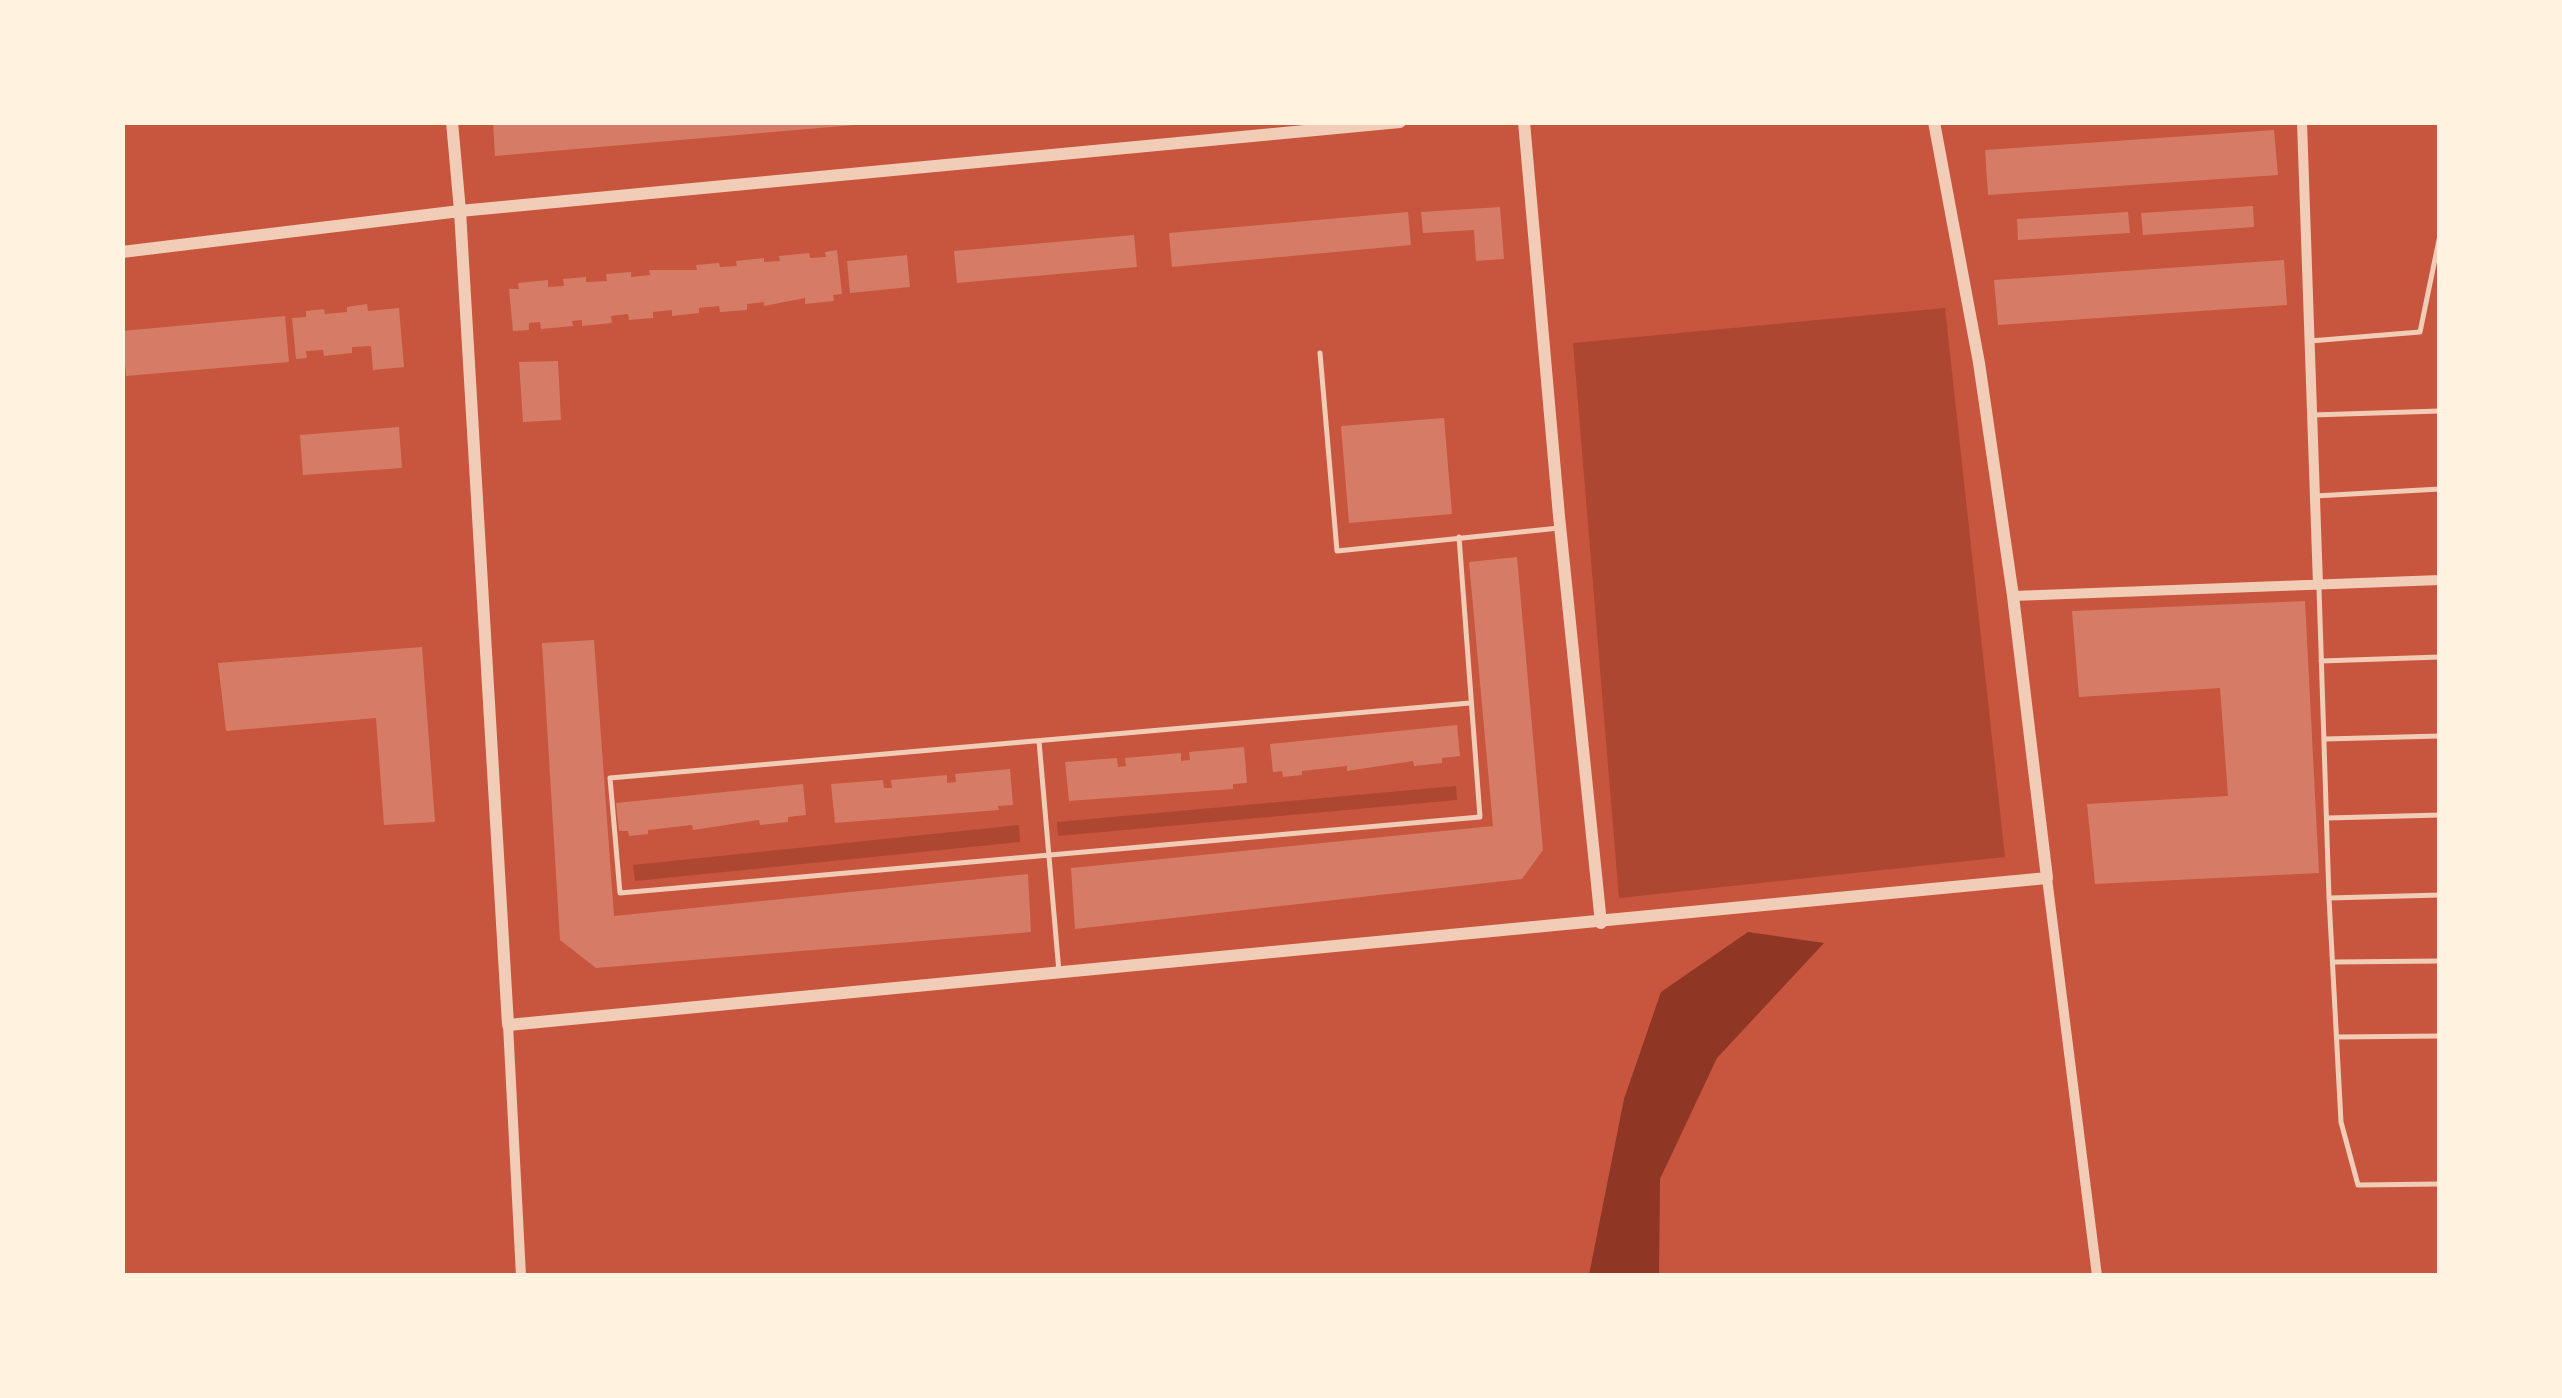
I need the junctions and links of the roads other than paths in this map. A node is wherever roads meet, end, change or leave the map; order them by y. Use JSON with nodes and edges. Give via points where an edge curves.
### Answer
{"nodes":[{"id":1,"x":452,"y":122,"type":"edge"},
{"id":2,"x":1400,"y":122,"type":"edge"},
{"id":3,"x":1524,"y":122,"type":"edge"},
{"id":4,"x":1934,"y":122,"type":"edge"},
{"id":5,"x":2302,"y":122,"type":"edge"},
{"id":6,"x":1285,"y":128,"type":"edge"},
{"id":7,"x":460,"y":211,"type":"junction"},
{"id":8,"x":2440,"y":234,"type":"edge"},
{"id":9,"x":122,"y":252,"type":"edge"},
{"id":10,"x":2310,"y":340,"type":"junction"},
{"id":11,"x":1320,"y":353,"type":"dead end"},
{"id":12,"x":2440,"y":411,"type":"edge"},
{"id":13,"x":2312,"y":415,"type":"junction"},
{"id":14,"x":2440,"y":489,"type":"edge"},
{"id":15,"x":2315,"y":496,"type":"junction"},
{"id":16,"x":1560,"y":528,"type":"junction"},
{"id":17,"x":1459,"y":537,"type":"junction"},
{"id":18,"x":2440,"y":580,"type":"edge"},
{"id":19,"x":2318,"y":585,"type":"junction"},
{"id":20,"x":2013,"y":596,"type":"junction"},
{"id":21,"x":2440,"y":657,"type":"edge"},
{"id":22,"x":2322,"y":662,"type":"junction"},
{"id":23,"x":1470,"y":702,"type":"junction"},
{"id":24,"x":2440,"y":736,"type":"edge"},
{"id":25,"x":2325,"y":739,"type":"junction"},
{"id":26,"x":1039,"y":741,"type":"junction"},
{"id":27,"x":2440,"y":815,"type":"edge"},
{"id":28,"x":2328,"y":818,"type":"junction"},
{"id":29,"x":1049,"y":855,"type":"junction"},
{"id":30,"x":2047,"y":878,"type":"junction"},
{"id":31,"x":2440,"y":894,"type":"edge"},
{"id":32,"x":2329,"y":898,"type":"junction"},
{"id":33,"x":1601,"y":923,"type":"junction"},
{"id":34,"x":2440,"y":961,"type":"edge"},
{"id":35,"x":2334,"y":962,"type":"junction"},
{"id":36,"x":1060,"y":973,"type":"junction"},
{"id":37,"x":508,"y":1024,"type":"junction"},
{"id":38,"x":2440,"y":1036,"type":"edge"},
{"id":39,"x":2337,"y":1037,"type":"junction"},
{"id":40,"x":2440,"y":1184,"type":"edge"},
{"id":41,"x":521,"y":1276,"type":"edge"},
{"id":42,"x":2097,"y":1276,"type":"edge"}],
"edges":[{"from":1,"to":7,"type":"street"},
{"from":2,"to":6,"type":"street"},
{"from":3,"to":16,"type":"street"},
{"from":4,"to":20,"type":"street"},
{"from":5,"to":10,"type":"street"},
{"from":6,"to":7,"type":"street"},
{"from":7,"to":9,"type":"street"},
{"from":7,"to":37,"type":"street"},
{"from":8,"to":10,"type":"lane","via":[[2420,332]]},
{"from":10,"to":13,"type":"street"},
{"from":11,"to":17,"type":"lane","via":[[1337,551]]},
{"from":12,"to":13,"type":"lane"},
{"from":13,"to":15,"type":"street"},
{"from":14,"to":15,"type":"lane"},
{"from":15,"to":19,"type":"street"},
{"from":16,"to":17,"type":"lane"},
{"from":16,"to":33,"type":"street"},
{"from":17,"to":23,"type":"lane"},
{"from":18,"to":19,"type":"street"},
{"from":19,"to":20,"type":"street"},
{"from":19,"to":22,"type":"lane"},
{"from":20,"to":30,"type":"street"},
{"from":21,"to":22,"type":"lane"},
{"from":22,"to":25,"type":"lane"},
{"from":23,"to":26,"type":"lane"},
{"from":23,"to":29,"type":"lane","via":[[1480,817]]},
{"from":24,"to":25,"type":"lane"},
{"from":25,"to":28,"type":"lane"},
{"from":26,"to":29,"type":"lane"},
{"from":26,"to":29,"type":"lane","via":[[610,778],[616,855],[620,893]]},
{"from":27,"to":28,"type":"lane"},
{"from":28,"to":32,"type":"lane"},
{"from":29,"to":36,"type":"lane"},
{"from":30,"to":33,"type":"street"},
{"from":30,"to":42,"type":"street"},
{"from":31,"to":32,"type":"lane"},
{"from":32,"to":35,"type":"lane"},
{"from":33,"to":36,"type":"street"},
{"from":34,"to":35,"type":"lane"},
{"from":35,"to":39,"type":"lane"},
{"from":36,"to":37,"type":"street"},
{"from":37,"to":41,"type":"street"},
{"from":38,"to":39,"type":"lane"},
{"from":39,"to":40,"type":"lane","via":[[2341,1122],[2358,1185]]}]}
